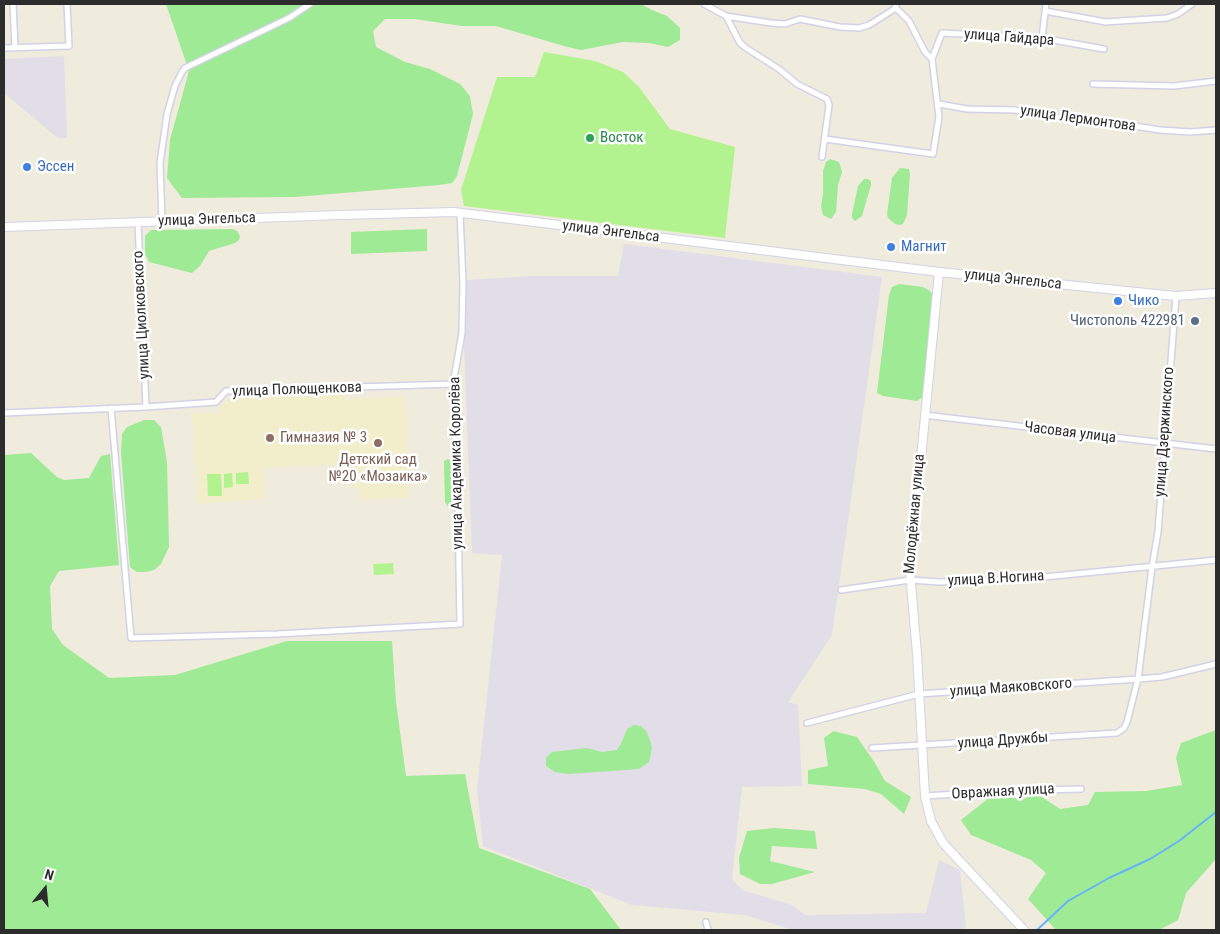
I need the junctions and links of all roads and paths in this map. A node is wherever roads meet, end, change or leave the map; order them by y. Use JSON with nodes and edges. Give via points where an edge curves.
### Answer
{"nodes":[{"id":1,"x":13,"y":4,"type":"edge"},
{"id":2,"x":67,"y":4,"type":"edge"},
{"id":3,"x":310,"y":4,"type":"edge"},
{"id":4,"x":704,"y":4,"type":"edge"},
{"id":5,"x":1046,"y":4,"type":"edge"},
{"id":6,"x":1192,"y":4,"type":"edge"},
{"id":7,"x":896,"y":6,"type":"edge"},
{"id":8,"x":1045,"y":11,"type":"junction"},
{"id":9,"x":726,"y":16,"type":"junction"},
{"id":10,"x":1042,"y":38,"type":"junction"},
{"id":11,"x":4,"y":48,"type":"edge"},
{"id":12,"x":15,"y":48,"type":"junction"},
{"id":13,"x":1104,"y":49,"type":"dead end"},
{"id":14,"x":932,"y":59,"type":"junction"},
{"id":15,"x":1216,"y":81,"type":"edge"},
{"id":16,"x":1093,"y":84,"type":"dead end"},
{"id":17,"x":939,"y":104,"type":"junction"},
{"id":18,"x":1216,"y":130,"type":"edge"},
{"id":19,"x":825,"y":139,"type":"junction"},
{"id":20,"x":822,"y":157,"type":"dead end"},
{"id":21,"x":460,"y":213,"type":"junction"},
{"id":22,"x":162,"y":222,"type":"junction"},
{"id":23,"x":138,"y":223,"type":"junction"},
{"id":24,"x":4,"y":227,"type":"edge"},
{"id":25,"x":939,"y":272,"type":"junction"},
{"id":26,"x":1216,"y":293,"type":"edge"},
{"id":27,"x":1176,"y":296,"type":"junction"},
{"id":28,"x":453,"y":384,"type":"junction"},
{"id":29,"x":146,"y":407,"type":"junction"},
{"id":30,"x":111,"y":408,"type":"junction"},
{"id":31,"x":4,"y":413,"type":"edge"},
{"id":32,"x":924,"y":416,"type":"junction"},
{"id":33,"x":1164,"y":444,"type":"junction"},
{"id":34,"x":1216,"y":449,"type":"edge"},
{"id":35,"x":1216,"y":560,"type":"edge"},
{"id":36,"x":1152,"y":567,"type":"junction"},
{"id":37,"x":910,"y":580,"type":"junction"},
{"id":38,"x":841,"y":590,"type":"dead end"},
{"id":39,"x":1216,"y":664,"type":"edge"},
{"id":40,"x":1138,"y":679,"type":"junction"},
{"id":41,"x":919,"y":694,"type":"junction"},
{"id":42,"x":1127,"y":722,"type":"joint"},
{"id":43,"x":807,"y":723,"type":"dead end"},
{"id":44,"x":921,"y":746,"type":"junction"},
{"id":45,"x":872,"y":748,"type":"dead end"},
{"id":46,"x":1082,"y":789,"type":"dead end"},
{"id":47,"x":925,"y":796,"type":"junction"},
{"id":48,"x":706,"y":922,"type":"dead end"},
{"id":49,"x":708,"y":930,"type":"edge"},
{"id":50,"x":1024,"y":930,"type":"edge"}],
"edges":[{"from":1,"to":12,"type":"street"},
{"from":2,"to":12,"type":"street","via":[[69,46]]},
{"from":3,"to":22,"type":"street","via":[[289,18],[182,72],[167,114],[160,163]]},
{"from":4,"to":9,"type":"street"},
{"from":5,"to":8,"type":"street"},
{"from":6,"to":8,"type":"street","name":"улица Гайдара","via":[[1167,18],[1106,22]]},
{"from":7,"to":9,"type":"street","name":"улица Гайдара","via":[[869,25],[849,28],[800,19],[785,24]]},
{"from":7,"to":14,"type":"street","name":"улица Гайдара"},
{"from":8,"to":10,"type":"street"},
{"from":9,"to":19,"type":"street","via":[[746,48],[797,84],[828,99]]},
{"from":10,"to":13,"type":"street","name":"улица Гайдара"},
{"from":10,"to":14,"type":"street","name":"улица Гайдара","via":[[942,33]]},
{"from":11,"to":12,"type":"street"},
{"from":14,"to":17,"type":"street","name":"улица Гайдара"},
{"from":15,"to":16,"type":"street","via":[[1174,86]]},
{"from":17,"to":18,"type":"street","name":"улица Лермонтова","via":[[967,109],[1015,110],[1076,121],[1102,121],[1160,130]]},
{"from":17,"to":19,"type":"street","name":"улица Гайдара","via":[[933,154]]},
{"from":19,"to":20,"type":"street"},
{"from":21,"to":22,"type":"main road","name":"улица Энгельса"},
{"from":21,"to":25,"type":"main road","name":"улица Энгельса"},
{"from":21,"to":28,"type":"street","name":"улица Академика Королёва","via":[[462,333]]},
{"from":22,"to":23,"type":"main road","name":"улица Энгельса"},
{"from":23,"to":24,"type":"main road","name":"улица Энгельса"},
{"from":23,"to":29,"type":"street","name":"улица Циолковского"},
{"from":25,"to":27,"type":"main road","name":"улица Энгельса"},
{"from":25,"to":32,"type":"main road","name":"Молодёжная улица"},
{"from":26,"to":27,"type":"main road","name":"улица Энгельса"},
{"from":27,"to":33,"type":"street","name":"улица Дзержинского"},
{"from":28,"to":29,"type":"street","name":"улица Полющенкова","via":[[226,391],[216,402]]},
{"from":28,"to":30,"type":"street","name":"улица Академика Королёва","via":[[460,624],[130,638]]},
{"from":29,"to":30,"type":"street","name":"улица Полющенкова"},
{"from":30,"to":31,"type":"street","name":"улица Полющенкова"},
{"from":32,"to":33,"type":"street","name":"Часовая улица"},
{"from":32,"to":37,"type":"main road","name":"Молодёжная улица"},
{"from":33,"to":34,"type":"street","name":"Часовая улица"},
{"from":33,"to":36,"type":"street","name":"улица Дзержинского","via":[[1158,532]]},
{"from":35,"to":36,"type":"street","name":"улица В.Ногина"},
{"from":36,"to":37,"type":"street","name":"улица В.Ногина","via":[[1027,578],[940,582]]},
{"from":36,"to":40,"type":"street","name":"улица Дзержинского"},
{"from":37,"to":38,"type":"street","name":"улица В.Ногина"},
{"from":37,"to":41,"type":"main road","name":"Молодёжная улица"},
{"from":39,"to":40,"type":"street","name":"улица Маяковского","via":[[1162,677]]},
{"from":40,"to":41,"type":"street","name":"улица Маяковского"},
{"from":40,"to":42,"type":"street","name":"улица Дзержинского"},
{"from":41,"to":43,"type":"street","name":"улица Маяковского"},
{"from":41,"to":44,"type":"main road","name":"Молодёжная улица"},
{"from":42,"to":44,"type":"street","name":"улица Дружбы","via":[[1117,734]]},
{"from":44,"to":45,"type":"street","name":"улица Дружбы"},
{"from":44,"to":47,"type":"main road","name":"Молодёжная улица"},
{"from":46,"to":47,"type":"street","name":"Овражная улица","via":[[1003,790]]},
{"from":47,"to":50,"type":"main road","name":"Молодёжная улица","via":[[931,821],[944,843]]},
{"from":48,"to":49,"type":"street"}]}
